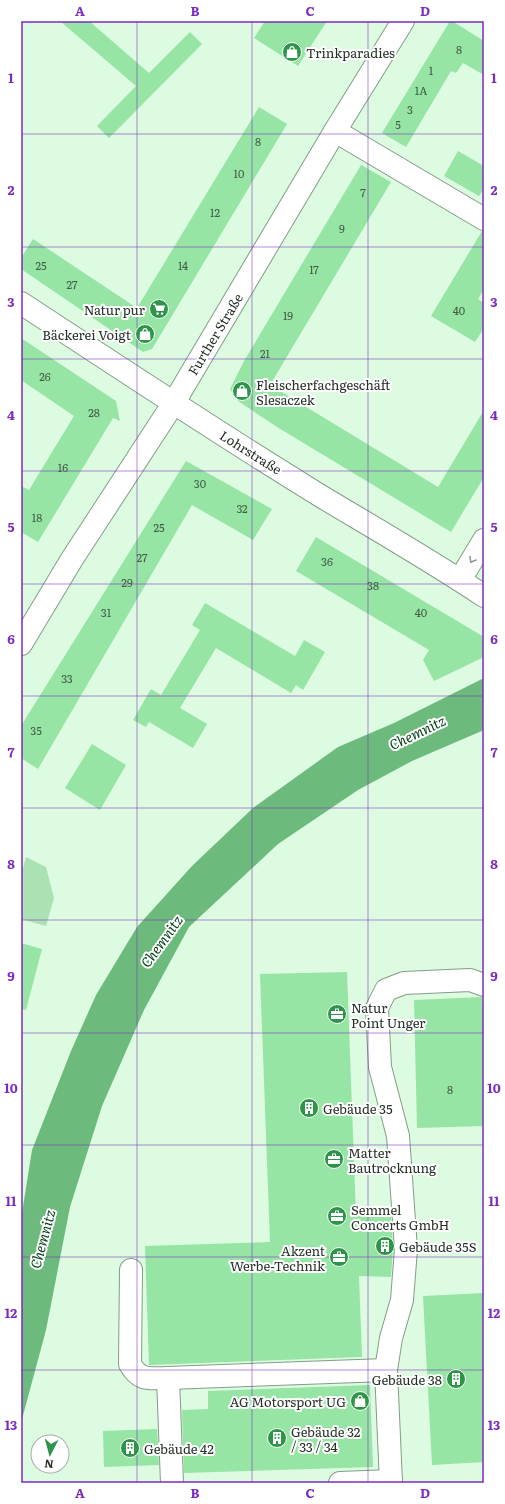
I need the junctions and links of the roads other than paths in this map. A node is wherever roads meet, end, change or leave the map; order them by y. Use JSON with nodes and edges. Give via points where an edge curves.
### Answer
{"nodes":[{"id":1,"x":403,"y":21,"type":"edge"},
{"id":2,"x":335,"y":131,"type":"junction"},
{"id":3,"x":484,"y":219,"type":"edge"},
{"id":4,"x":21,"y":303,"type":"edge"},
{"id":5,"x":173,"y":404,"type":"junction"},
{"id":6,"x":484,"y":540,"type":"edge"},
{"id":7,"x":460,"y":580,"type":"junction"},
{"id":8,"x":484,"y":596,"type":"edge"},
{"id":9,"x":21,"y":644,"type":"edge"},
{"id":10,"x":484,"y":985,"type":"edge"},
{"id":11,"x":131,"y":1270,"type":"dead end"},
{"id":12,"x":386,"y":1370,"type":"junction"},
{"id":13,"x":168,"y":1378,"type":"junction"},
{"id":14,"x":391,"y":1482,"type":"edge"},
{"id":15,"x":172,"y":1483,"type":"edge"},
{"id":16,"x":340,"y":1483,"type":"edge"}],
"edges":[{"from":1,"to":2,"type":"street","name":"Further Straße"},
{"from":2,"to":3,"type":"street"},
{"from":2,"to":5,"type":"street","name":"Further Straße"},
{"from":4,"to":5,"type":"street","name":"Lohrstraße"},
{"from":5,"to":7,"type":"street","name":"Lohrstraße"},
{"from":5,"to":9,"type":"street","name":"Further Straße","via":[[72,559]]},
{"from":6,"to":7,"type":"street","one_way":true},
{"from":7,"to":8,"type":"street","name":"Lohrstraße"},
{"from":10,"to":12,"type":"street","via":[[470,980],[404,983],[386,990],[377,1008],[380,1067],[398,1136],[406,1249],[402,1300]]},
{"from":11,"to":13,"type":"street","via":[[130,1364],[138,1375],[146,1378]]},
{"from":12,"to":13,"type":"street"},
{"from":12,"to":14,"type":"street"},
{"from":13,"to":15,"type":"street"},
{"from":14,"to":16,"type":"street"}]}
